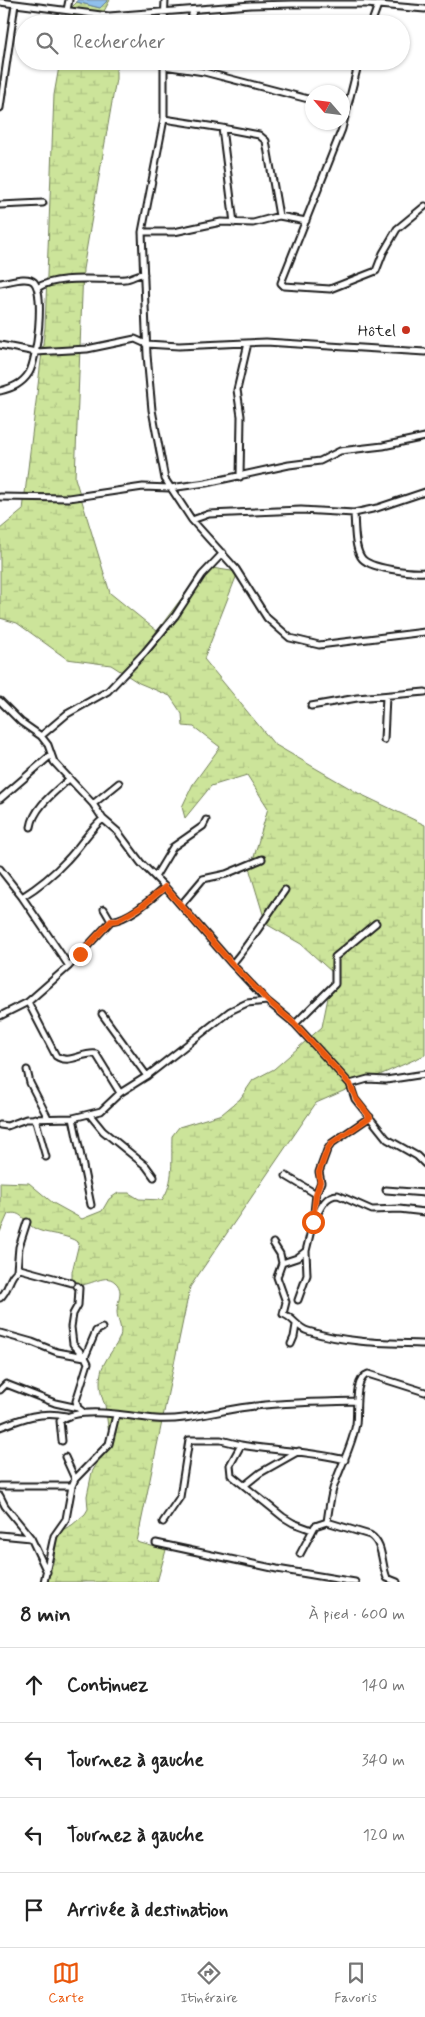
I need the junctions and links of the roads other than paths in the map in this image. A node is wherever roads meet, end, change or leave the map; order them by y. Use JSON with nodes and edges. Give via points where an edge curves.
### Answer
{"nodes":[{"id":1,"x":70,"y":0,"type":"edge"},
{"id":2,"x":165,"y":0,"type":"edge"},
{"id":3,"x":0,"y":2,"type":"edge"},
{"id":4,"x":365,"y":2,"type":"edge"},
{"id":5,"x":15,"y":4,"type":"junction"},
{"id":6,"x":378,"y":5,"type":"junction"},
{"id":7,"x":425,"y":9,"type":"edge"},
{"id":8,"x":67,"y":10,"type":"junction"},
{"id":9,"x":193,"y":10,"type":"junction"},
{"id":10,"x":164,"y":12,"type":"junction"},
{"id":11,"x":102,"y":15,"type":"edge"},
{"id":12,"x":123,"y":15,"type":"edge"},
{"id":13,"x":192,"y":15,"type":"edge"},
{"id":14,"x":374,"y":15,"type":"edge"},
{"id":15,"x":164,"y":70,"type":"edge"},
{"id":16,"x":195,"y":70,"type":"edge"},
{"id":17,"x":356,"y":70,"type":"edge"},
{"id":18,"x":350,"y":92,"type":"edge"},
{"id":19,"x":305,"y":98,"type":"edge"},
{"id":20,"x":0,"y":108,"type":"edge"},
{"id":21,"x":164,"y":119,"type":"junction"},
{"id":22,"x":222,"y":128,"type":"junction"},
{"id":23,"x":342,"y":130,"type":"edge"},
{"id":24,"x":43,"y":203,"type":"dead end"},
{"id":25,"x":0,"y":205,"type":"edge"},
{"id":26,"x":425,"y":206,"type":"edge"},
{"id":27,"x":279,"y":216,"type":"junction"},
{"id":28,"x":306,"y":221,"type":"junction"},
{"id":29,"x":234,"y":223,"type":"junction"},
{"id":30,"x":142,"y":232,"type":"junction"},
{"id":31,"x":144,"y":274,"type":"junction"},
{"id":32,"x":0,"y":283,"type":"edge"},
{"id":33,"x":37,"y":288,"type":"junction"},
{"id":34,"x":248,"y":343,"type":"junction"},
{"id":35,"x":146,"y":344,"type":"junction"},
{"id":36,"x":0,"y":345,"type":"edge"},
{"id":37,"x":36,"y":352,"type":"junction"},
{"id":38,"x":425,"y":352,"type":"edge"},
{"id":39,"x":0,"y":391,"type":"edge"},
{"id":40,"x":425,"y":437,"type":"edge"},
{"id":41,"x":240,"y":477,"type":"junction"},
{"id":42,"x":170,"y":488,"type":"junction"},
{"id":43,"x":425,"y":492,"type":"edge"},
{"id":44,"x":0,"y":497,"type":"edge"},
{"id":45,"x":354,"y":513,"type":"junction"},
{"id":46,"x":192,"y":520,"type":"junction"},
{"id":47,"x":223,"y":553,"type":"junction"},
{"id":48,"x":425,"y":572,"type":"edge"},
{"id":49,"x":425,"y":632,"type":"edge"},
{"id":50,"x":425,"y":692,"type":"edge"},
{"id":51,"x":386,"y":696,"type":"junction"},
{"id":52,"x":0,"y":701,"type":"edge"},
{"id":53,"x":311,"y":706,"type":"dead end"},
{"id":54,"x":42,"y":736,"type":"junction"},
{"id":55,"x":384,"y":740,"type":"dead end"},
{"id":56,"x":51,"y":755,"type":"junction"},
{"id":57,"x":69,"y":779,"type":"junction"},
{"id":58,"x":119,"y":783,"type":"dead end"},
{"id":59,"x":0,"y":799,"type":"edge"},
{"id":60,"x":93,"y":804,"type":"junction"},
{"id":61,"x":104,"y":819,"type":"junction"},
{"id":62,"x":206,"y":820,"type":"dead end"},
{"id":63,"x":31,"y":827,"type":"dead end"},
{"id":64,"x":262,"y":859,"type":"dead end"},
{"id":65,"x":0,"y":869,"type":"edge"},
{"id":66,"x":155,"y":876,"type":"junction"},
{"id":67,"x":165,"y":887,"type":"junction"},
{"id":68,"x":285,"y":890,"type":"dead end"},
{"id":69,"x":22,"y":897,"type":"junction"},
{"id":70,"x":180,"y":905,"type":"junction"},
{"id":71,"x":104,"y":909,"type":"dead end"},
{"id":72,"x":111,"y":921,"type":"junction"},
{"id":73,"x":376,"y":923,"type":"dead end"},
{"id":74,"x":232,"y":964,"type":"junction"},
{"id":75,"x":68,"y":966,"type":"junction"},
{"id":76,"x":268,"y":1001,"type":"junction"},
{"id":77,"x":28,"y":1002,"type":"junction"},
{"id":78,"x":102,"y":1014,"type":"dead end"},
{"id":79,"x":0,"y":1016,"type":"edge"},
{"id":80,"x":295,"y":1024,"type":"junction"},
{"id":81,"x":27,"y":1070,"type":"dead end"},
{"id":82,"x":425,"y":1074,"type":"edge"},
{"id":83,"x":147,"y":1076,"type":"junction"},
{"id":84,"x":350,"y":1084,"type":"junction"},
{"id":85,"x":120,"y":1093,"type":"junction"},
{"id":86,"x":90,"y":1115,"type":"junction"},
{"id":87,"x":370,"y":1117,"type":"junction"},
{"id":88,"x":36,"y":1118,"type":"junction"},
{"id":89,"x":48,"y":1118,"type":"junction"},
{"id":90,"x":73,"y":1118,"type":"junction"},
{"id":91,"x":0,"y":1125,"type":"edge"},
{"id":92,"x":46,"y":1157,"type":"dead end"},
{"id":93,"x":425,"y":1164,"type":"edge"},
{"id":94,"x":286,"y":1176,"type":"dead end"},
{"id":95,"x":154,"y":1177,"type":"dead end"},
{"id":96,"x":386,"y":1190,"type":"dead end"},
{"id":97,"x":425,"y":1193,"type":"edge"},
{"id":98,"x":316,"y":1194,"type":"junction"},
{"id":99,"x":91,"y":1205,"type":"dead end"},
{"id":100,"x":425,"y":1212,"type":"edge"},
{"id":101,"x":27,"y":1222,"type":"dead end"},
{"id":102,"x":313,"y":1222,"type":"junction"},
{"id":103,"x":273,"y":1244,"type":"dead end"},
{"id":104,"x":306,"y":1251,"type":"junction"},
{"id":105,"x":282,"y":1263,"type":"junction"},
{"id":106,"x":17,"y":1270,"type":"junction"},
{"id":107,"x":0,"y":1298,"type":"edge"},
{"id":108,"x":298,"y":1300,"type":"dead end"},
{"id":109,"x":296,"y":1325,"type":"junction"},
{"id":110,"x":102,"y":1328,"type":"dead end"},
{"id":111,"x":0,"y":1333,"type":"edge"},
{"id":112,"x":291,"y":1344,"type":"dead end"},
{"id":113,"x":425,"y":1344,"type":"edge"},
{"id":114,"x":85,"y":1357,"type":"junction"},
{"id":115,"x":0,"y":1390,"type":"edge"},
{"id":116,"x":425,"y":1392,"type":"edge"},
{"id":117,"x":357,"y":1401,"type":"junction"},
{"id":118,"x":78,"y":1408,"type":"junction"},
{"id":119,"x":83,"y":1412,"type":"junction"},
{"id":120,"x":116,"y":1415,"type":"junction"},
{"id":121,"x":66,"y":1416,"type":"junction"},
{"id":122,"x":0,"y":1427,"type":"edge"},
{"id":123,"x":62,"y":1441,"type":"dead end"},
{"id":124,"x":241,"y":1445,"type":"junction"},
{"id":125,"x":300,"y":1451,"type":"junction"},
{"id":126,"x":65,"y":1457,"type":"dead end"},
{"id":127,"x":346,"y":1460,"type":"junction"},
{"id":128,"x":75,"y":1479,"type":"junction"},
{"id":129,"x":0,"y":1486,"type":"edge"},
{"id":130,"x":72,"y":1486,"type":"junction"},
{"id":131,"x":245,"y":1486,"type":"junction"},
{"id":132,"x":0,"y":1496,"type":"edge"},
{"id":133,"x":163,"y":1522,"type":"dead end"},
{"id":134,"x":327,"y":1522,"type":"junction"},
{"id":135,"x":312,"y":1530,"type":"junction"},
{"id":136,"x":0,"y":1535,"type":"edge"},
{"id":137,"x":31,"y":1538,"type":"junction"},
{"id":138,"x":156,"y":1543,"type":"dead end"},
{"id":139,"x":300,"y":1554,"type":"dead end"},
{"id":140,"x":47,"y":1572,"type":"junction"},
{"id":141,"x":392,"y":1581,"type":"edge"},
{"id":142,"x":44,"y":1582,"type":"edge"},
{"id":143,"x":355,"y":1582,"type":"edge"},
{"id":144,"x":385,"y":1582,"type":"edge"},
{"id":145,"x":397,"y":1582,"type":"edge"}],
"edges":[{"from":1,"to":8,"type":"street"},
{"from":2,"to":10,"type":"street"},
{"from":3,"to":5,"type":"street"},
{"from":4,"to":6,"type":"street"},
{"from":4,"to":9,"type":"street"},
{"from":5,"to":8,"type":"street"},
{"from":5,"to":20,"type":"street"},
{"from":6,"to":7,"type":"street"},
{"from":6,"to":14,"type":"street"},
{"from":8,"to":11,"type":"street"},
{"from":9,"to":10,"type":"street"},
{"from":9,"to":13,"type":"street"},
{"from":10,"to":12,"type":"street"},
{"from":15,"to":21,"type":"street"},
{"from":16,"to":19,"type":"street"},
{"from":17,"to":18,"type":"street"},
{"from":21,"to":22,"type":"street"},
{"from":21,"to":30,"type":"street"},
{"from":22,"to":27,"type":"street","via":[[258,136],[266,141]]},
{"from":22,"to":29,"type":"street"},
{"from":23,"to":28,"type":"street"},
{"from":24,"to":25,"type":"street"},
{"from":26,"to":28,"type":"street","via":[[397,229],[383,252],[378,269],[330,289],[284,286],[281,283]]},
{"from":27,"to":28,"type":"street"},
{"from":27,"to":29,"type":"street","via":[[253,223]]},
{"from":29,"to":30,"type":"street","via":[[205,224],[174,232]]},
{"from":30,"to":31,"type":"street"},
{"from":31,"to":33,"type":"street","via":[[128,279],[70,280]]},
{"from":31,"to":35,"type":"street"},
{"from":32,"to":33,"type":"street","via":[[25,279],[34,282]]},
{"from":33,"to":37,"type":"street"},
{"from":34,"to":35,"type":"street"},
{"from":34,"to":38,"type":"street"},
{"from":34,"to":41,"type":"street","via":[[237,390],[241,416]]},
{"from":35,"to":37,"type":"street","via":[[135,339],[87,349]]},
{"from":35,"to":42,"type":"street","via":[[152,410],[162,469]]},
{"from":36,"to":37,"type":"street"},
{"from":37,"to":39,"type":"street","via":[[28,374],[14,388]]},
{"from":40,"to":41,"type":"street","via":[[340,451],[320,461]]},
{"from":41,"to":42,"type":"street"},
{"from":42,"to":44,"type":"street","via":[[143,487],[70,498]]},
{"from":42,"to":46,"type":"street"},
{"from":43,"to":45,"type":"street"},
{"from":45,"to":46,"type":"street","via":[[301,510],[209,514]]},
{"from":45,"to":48,"type":"street","via":[[357,543],[360,556],[365,561],[401,572]]},
{"from":46,"to":47,"type":"street"},
{"from":47,"to":49,"type":"street","via":[[267,618],[290,638],[319,645]]},
{"from":47,"to":54,"type":"street","via":[[202,575],[157,638],[114,685],[67,714]]},
{"from":50,"to":51,"type":"street"},
{"from":51,"to":53,"type":"street"},
{"from":51,"to":55,"type":"street"},
{"from":52,"to":54,"type":"street","via":[[21,722]]},
{"from":54,"to":56,"type":"street"},
{"from":56,"to":57,"type":"street"},
{"from":56,"to":59,"type":"street"},
{"from":57,"to":60,"type":"street"},
{"from":57,"to":63,"type":"street","via":[[44,803]]},
{"from":58,"to":60,"type":"street"},
{"from":60,"to":61,"type":"street"},
{"from":61,"to":66,"type":"street"},
{"from":61,"to":69,"type":"street","via":[[67,860]]},
{"from":62,"to":66,"type":"street","via":[[203,826],[173,847]]},
{"from":64,"to":70,"type":"street","via":[[226,874],[203,879]]},
{"from":65,"to":69,"type":"street"},
{"from":66,"to":67,"type":"street"},
{"from":67,"to":70,"type":"street"},
{"from":67,"to":72,"type":"street","via":[[141,907]]},
{"from":68,"to":74,"type":"street","via":[[246,949]]},
{"from":69,"to":75,"type":"street"},
{"from":70,"to":74,"type":"street"},
{"from":71,"to":72,"type":"street"},
{"from":72,"to":75,"type":"street"},
{"from":73,"to":80,"type":"street","via":[[335,957],[335,984]]},
{"from":74,"to":76,"type":"street"},
{"from":75,"to":77,"type":"street"},
{"from":76,"to":80,"type":"street"},
{"from":76,"to":83,"type":"street","via":[[247,1003],[230,1011]]},
{"from":77,"to":79,"type":"street"},
{"from":77,"to":85,"type":"street","via":[[56,1056],[67,1060],[96,1054]]},
{"from":78,"to":83,"type":"street"},
{"from":80,"to":84,"type":"street"},
{"from":81,"to":89,"type":"street"},
{"from":82,"to":84,"type":"street","via":[[386,1080],[368,1079]]},
{"from":83,"to":85,"type":"street"},
{"from":84,"to":87,"type":"street","via":[[356,1099]]},
{"from":85,"to":86,"type":"street","via":[[101,1111]]},
{"from":86,"to":90,"type":"street"},
{"from":86,"to":95,"type":"street"},
{"from":87,"to":93,"type":"street","via":[[387,1139]]},
{"from":87,"to":98,"type":"street","via":[[332,1143],[319,1172]]},
{"from":88,"to":89,"type":"street"},
{"from":88,"to":91,"type":"street","via":[[8,1126]]},
{"from":88,"to":92,"type":"street"},
{"from":89,"to":90,"type":"street"},
{"from":90,"to":99,"type":"street"},
{"from":94,"to":98,"type":"street"},
{"from":96,"to":97,"type":"street"},
{"from":98,"to":102,"type":"street"},
{"from":100,"to":102,"type":"street","via":[[372,1210],[334,1195],[324,1203]]},
{"from":101,"to":106,"type":"street","via":[[19,1247]]},
{"from":102,"to":104,"type":"street"},
{"from":103,"to":105,"type":"street"},
{"from":104,"to":105,"type":"street"},
{"from":104,"to":108,"type":"street","via":[[307,1275]]},
{"from":105,"to":109,"type":"street","via":[[277,1277],[286,1302],[283,1314],[289,1315]]},
{"from":106,"to":107,"type":"street"},
{"from":106,"to":114,"type":"street","via":[[26,1270],[79,1288],[79,1301],[71,1327],[73,1344]]},
{"from":109,"to":112,"type":"street"},
{"from":109,"to":113,"type":"street","via":[[303,1330],[330,1336]]},
{"from":110,"to":114,"type":"street","via":[[96,1331]]},
{"from":111,"to":114,"type":"street","via":[[57,1352]]},
{"from":114,"to":118,"type":"street","via":[[88,1363],[76,1402]]},
{"from":115,"to":118,"type":"street","via":[[6,1384],[55,1403]]},
{"from":116,"to":117,"type":"street","via":[[368,1374],[360,1380]]},
{"from":117,"to":120,"type":"street","via":[[246,1407],[202,1416],[158,1419]]},
{"from":117,"to":127,"type":"street","via":[[356,1423]]},
{"from":118,"to":119,"type":"street"},
{"from":119,"to":120,"type":"street"},
{"from":119,"to":121,"type":"street"},
{"from":120,"to":128,"type":"street","via":[[109,1444]]},
{"from":121,"to":122,"type":"street","via":[[40,1414]]},
{"from":121,"to":123,"type":"street","via":[[60,1421]]},
{"from":124,"to":125,"type":"street"},
{"from":124,"to":131,"type":"street","via":[[230,1470],[231,1475]]},
{"from":124,"to":133,"type":"street","via":[[221,1440],[189,1440],[180,1497]]},
{"from":125,"to":127,"type":"street"},
{"from":125,"to":131,"type":"street","via":[[260,1473]]},
{"from":126,"to":128,"type":"street"},
{"from":127,"to":134,"type":"street","via":[[335,1482]]},
{"from":128,"to":130,"type":"street"},
{"from":129,"to":130,"type":"street"},
{"from":130,"to":140,"type":"street","via":[[66,1520],[54,1536]]},
{"from":131,"to":135,"type":"street","via":[[283,1517]]},
{"from":132,"to":137,"type":"street"},
{"from":134,"to":135,"type":"street"},
{"from":134,"to":141,"type":"street","via":[[375,1539],[387,1578]]},
{"from":135,"to":139,"type":"street"},
{"from":136,"to":137,"type":"street"},
{"from":137,"to":140,"type":"street"},
{"from":138,"to":143,"type":"street","via":[[277,1570]]},
{"from":140,"to":142,"type":"street"},
{"from":141,"to":144,"type":"street"},
{"from":141,"to":145,"type":"street"}]}
